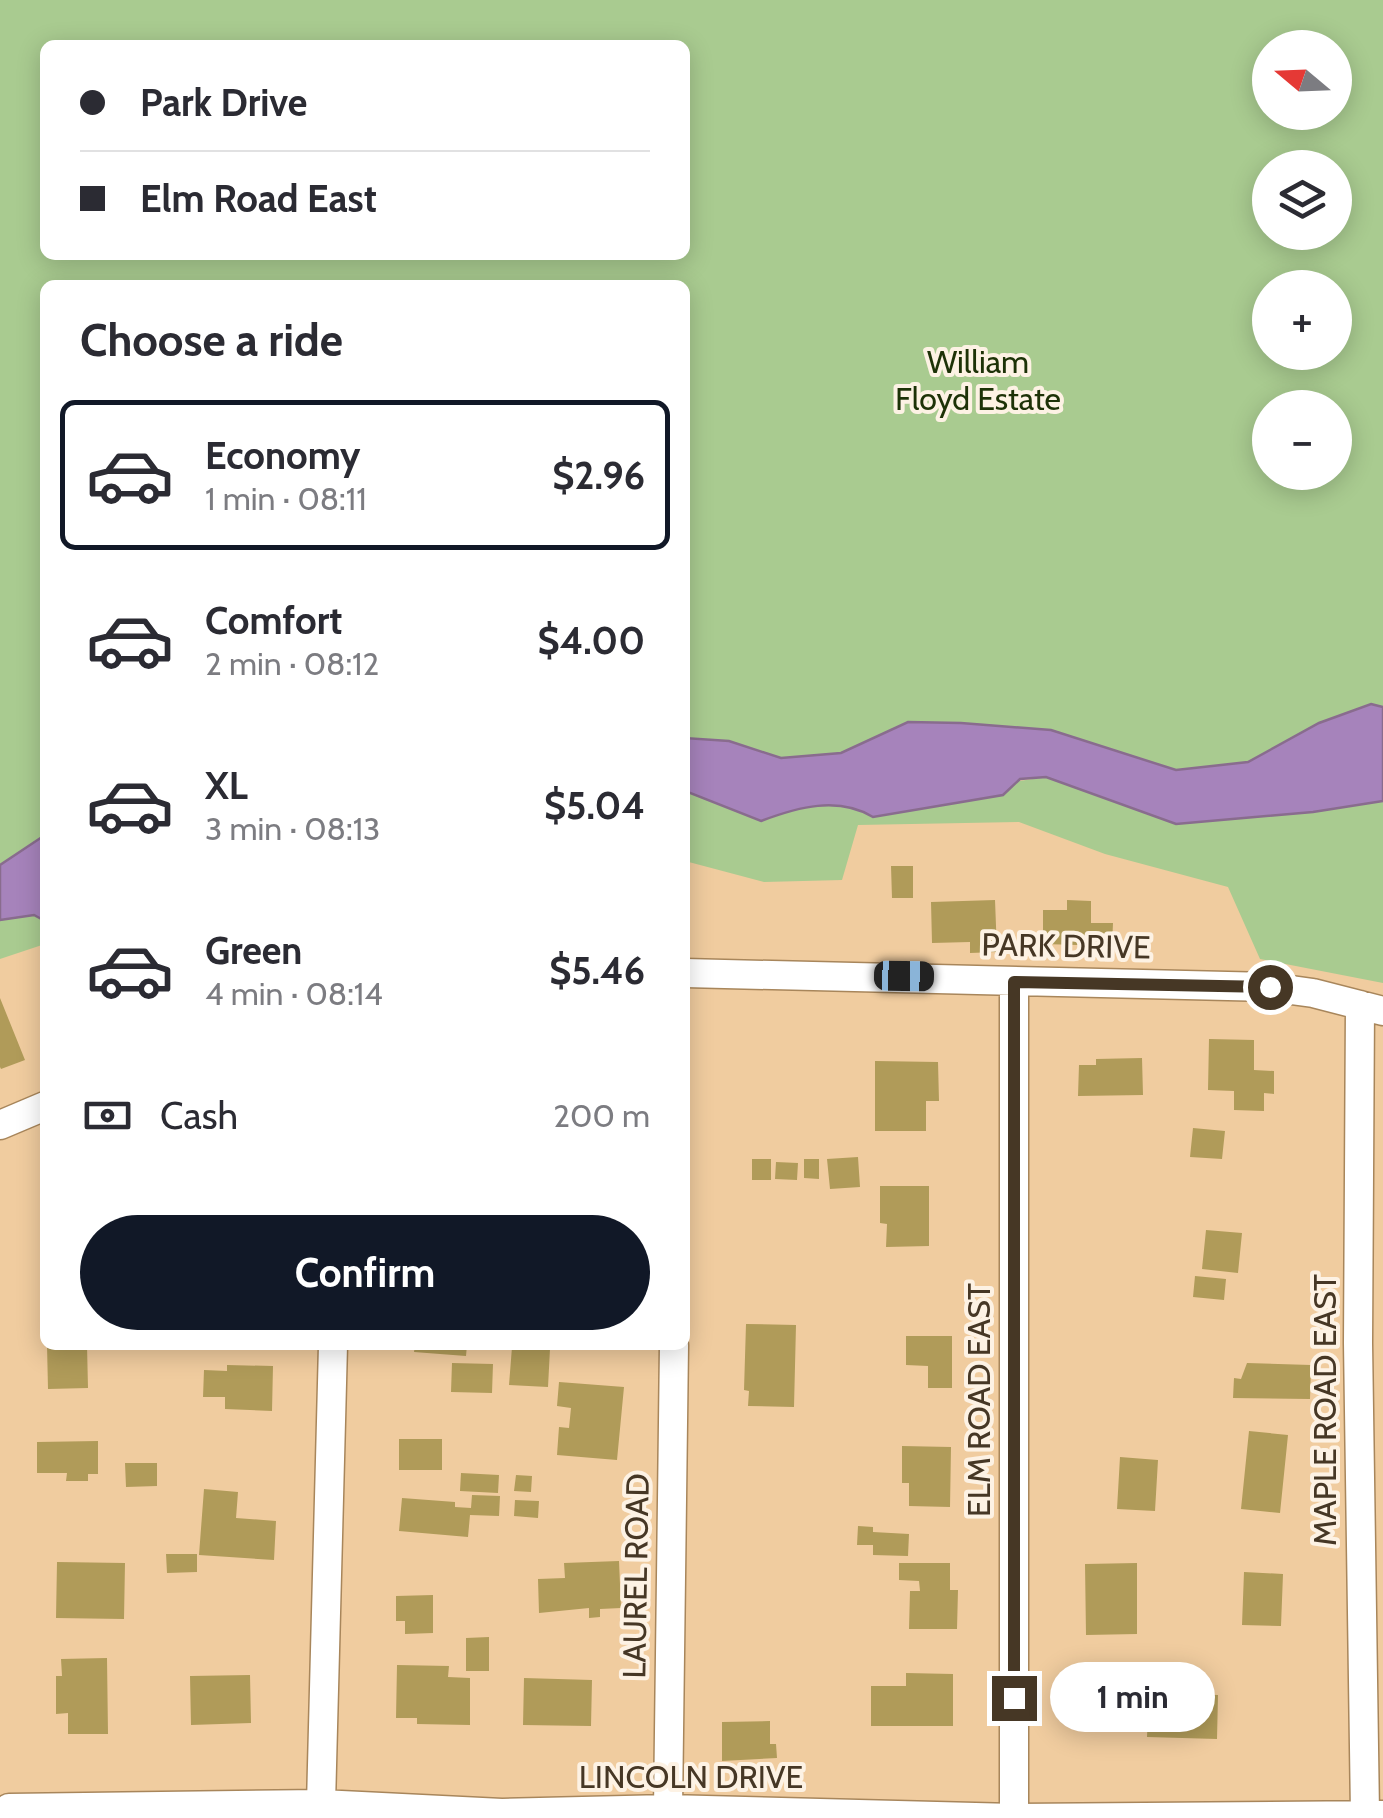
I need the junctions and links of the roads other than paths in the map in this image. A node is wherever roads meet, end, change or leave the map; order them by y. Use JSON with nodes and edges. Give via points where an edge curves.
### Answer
{"nodes":[{"id":1,"x":690,"y":973,"type":"edge"},
{"id":2,"x":1014,"y":982,"type":"junction"},
{"id":3,"x":1372,"y":1008,"type":"edge"},
{"id":4,"x":40,"y":1108,"type":"edge"},
{"id":5,"x":0,"y":1125,"type":"edge"},
{"id":6,"x":333,"y":1350,"type":"edge"},
{"id":7,"x":674,"y":1350,"type":"edge"},
{"id":8,"x":321,"y":1804,"type":"junction"},
{"id":9,"x":668,"y":1809,"type":"junction"},
{"id":10,"x":0,"y":1814,"type":"edge"},
{"id":11,"x":1374,"y":1814,"type":"edge"},
{"id":12,"x":1014,"y":1818,"type":"edge"}],
"edges":[{"from":1,"to":2,"type":"street","name":"PARK DRIVE"},
{"from":2,"to":3,"type":"street","name":"PARK DRIVE","via":[[1270,987]]},
{"from":2,"to":12,"type":"street","name":"ELM ROAD EAST"},
{"from":3,"to":11,"type":"street","name":"MAPLE ROAD EAST","via":[[1358,1342]]},
{"from":4,"to":5,"type":"street"},
{"from":6,"to":8,"type":"street"},
{"from":7,"to":9,"type":"street","name":"LAUREL ROAD"},
{"from":8,"to":9,"type":"street","name":"LINCOLN DRIVE","via":[[502,1813]]},
{"from":8,"to":10,"type":"street","name":"LINCOLN DRIVE","via":[[10,1808]]},
{"from":9,"to":12,"type":"street","name":"LINCOLN DRIVE"},
{"from":11,"to":12,"type":"street","name":"LINCOLN DRIVE"}]}
